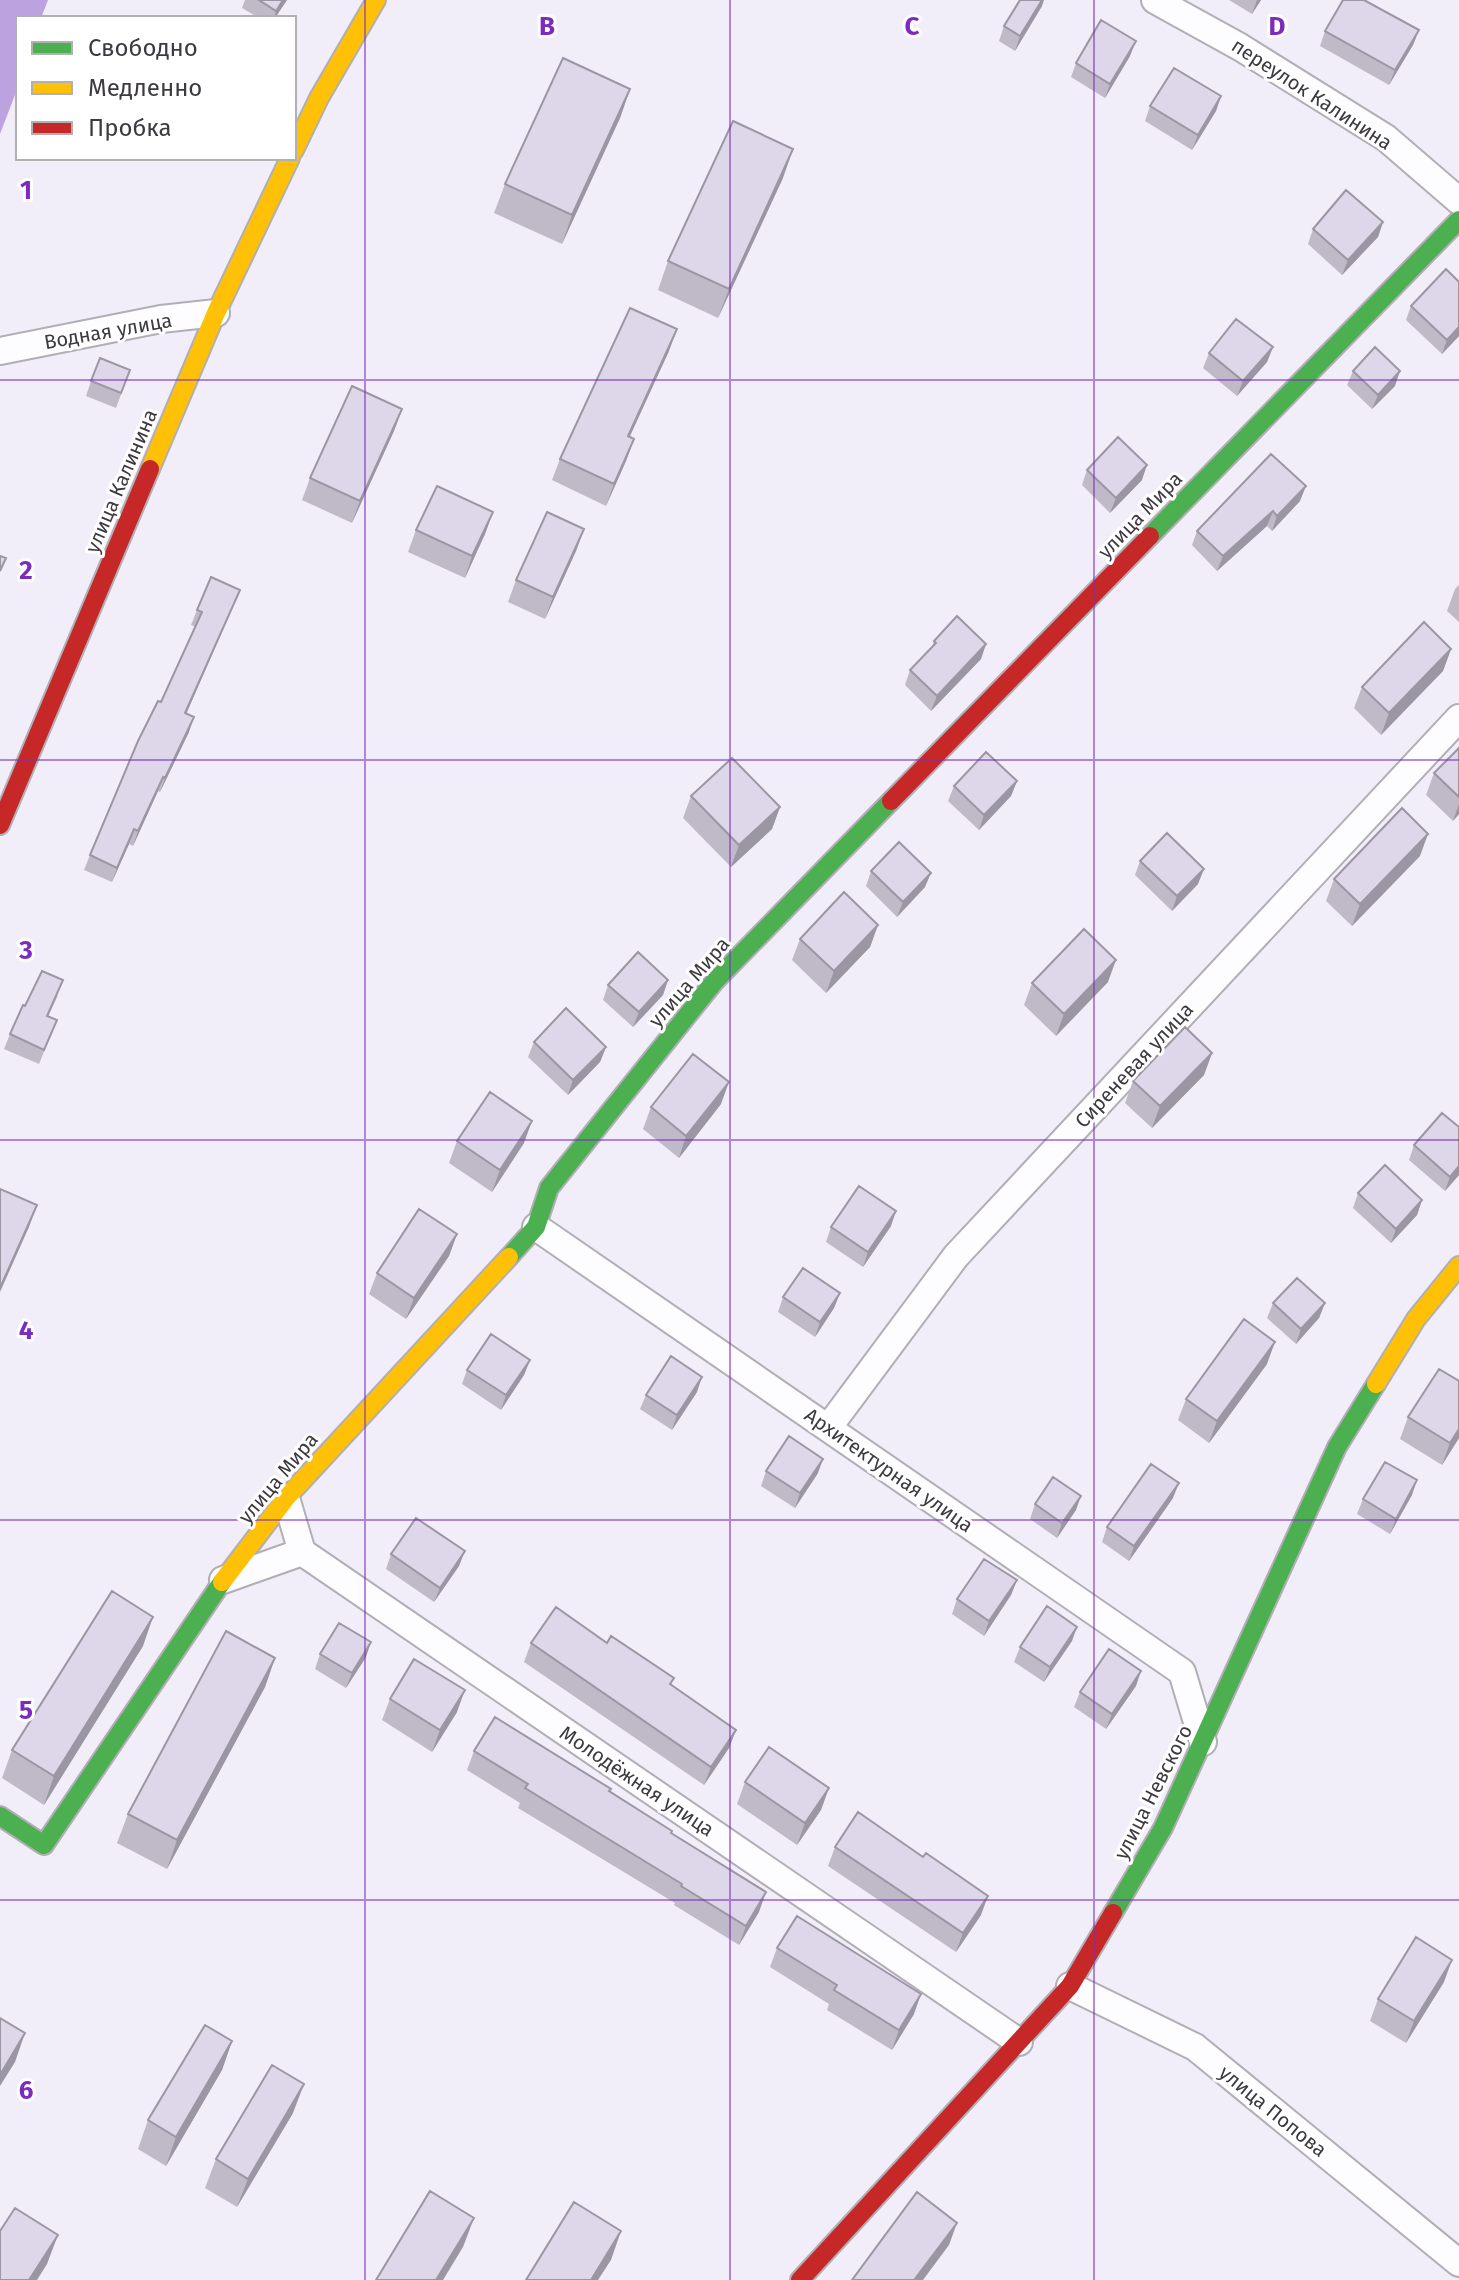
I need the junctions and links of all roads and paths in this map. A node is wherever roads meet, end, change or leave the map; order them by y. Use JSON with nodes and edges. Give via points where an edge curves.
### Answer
{"nodes":[{"id":1,"x":376,"y":0,"type":"edge"},
{"id":2,"x":1155,"y":0,"type":"edge"},
{"id":3,"x":296,"y":146,"type":"edge"},
{"id":4,"x":289,"y":160,"type":"edge"},
{"id":5,"x":1459,"y":201,"type":"edge"},
{"id":6,"x":1459,"y":220,"type":"edge"},
{"id":7,"x":216,"y":313,"type":"junction"},
{"id":8,"x":0,"y":351,"type":"edge"},
{"id":9,"x":1459,"y":718,"type":"edge"},
{"id":10,"x":0,"y":825,"type":"edge"},
{"id":11,"x":536,"y":1227,"type":"junction"},
{"id":12,"x":1459,"y":1266,"type":"edge"},
{"id":13,"x":828,"y":1428,"type":"junction"},
{"id":14,"x":286,"y":1498,"type":"junction"},
{"id":15,"x":302,"y":1552,"type":"junction"},
{"id":16,"x":223,"y":1580,"type":"junction"},
{"id":17,"x":1203,"y":1742,"type":"junction"},
{"id":18,"x":0,"y":1816,"type":"edge"},
{"id":19,"x":1070,"y":1986,"type":"junction"},
{"id":20,"x":1019,"y":2042,"type":"junction"},
{"id":21,"x":1459,"y":2263,"type":"edge"},
{"id":22,"x":800,"y":2280,"type":"edge"}],
"edges":[{"from":1,"to":3,"type":"street"},
{"from":2,"to":5,"type":"street","name":"переулок Калинина","via":[[1386,138]]},
{"from":4,"to":7,"type":"street","name":"улица Калинина"},
{"from":6,"to":11,"type":"street","name":"улица Мира","via":[[714,982],[549,1188]]},
{"from":7,"to":8,"type":"street","name":"Водная улица"},
{"from":7,"to":10,"type":"street","name":"улица Калинина"},
{"from":9,"to":13,"type":"street","name":"Сиреневая улица","via":[[956,1256]]},
{"from":11,"to":13,"type":"street","name":"Архитектурная улица"},
{"from":11,"to":14,"type":"street","name":"улица Мира"},
{"from":12,"to":17,"type":"street","name":"улица Невского","via":[[1416,1319],[1337,1447]]},
{"from":13,"to":17,"type":"street","name":"Архитектурная улица","via":[[1182,1672]]},
{"from":14,"to":15,"type":"street"},
{"from":14,"to":16,"type":"street","name":"улица Мира"},
{"from":15,"to":16,"type":"street"},
{"from":15,"to":20,"type":"street","name":"Молодёжная улица"},
{"from":16,"to":18,"type":"street","name":"улица Мира","via":[[44,1845]]},
{"from":17,"to":19,"type":"street","name":"улица Невского","via":[[1163,1828]]},
{"from":19,"to":20,"type":"street","name":"улица Невского"},
{"from":19,"to":21,"type":"street","name":"улица Попова","via":[[1195,2047]]},
{"from":20,"to":22,"type":"street","name":"улица Невского"}]}
